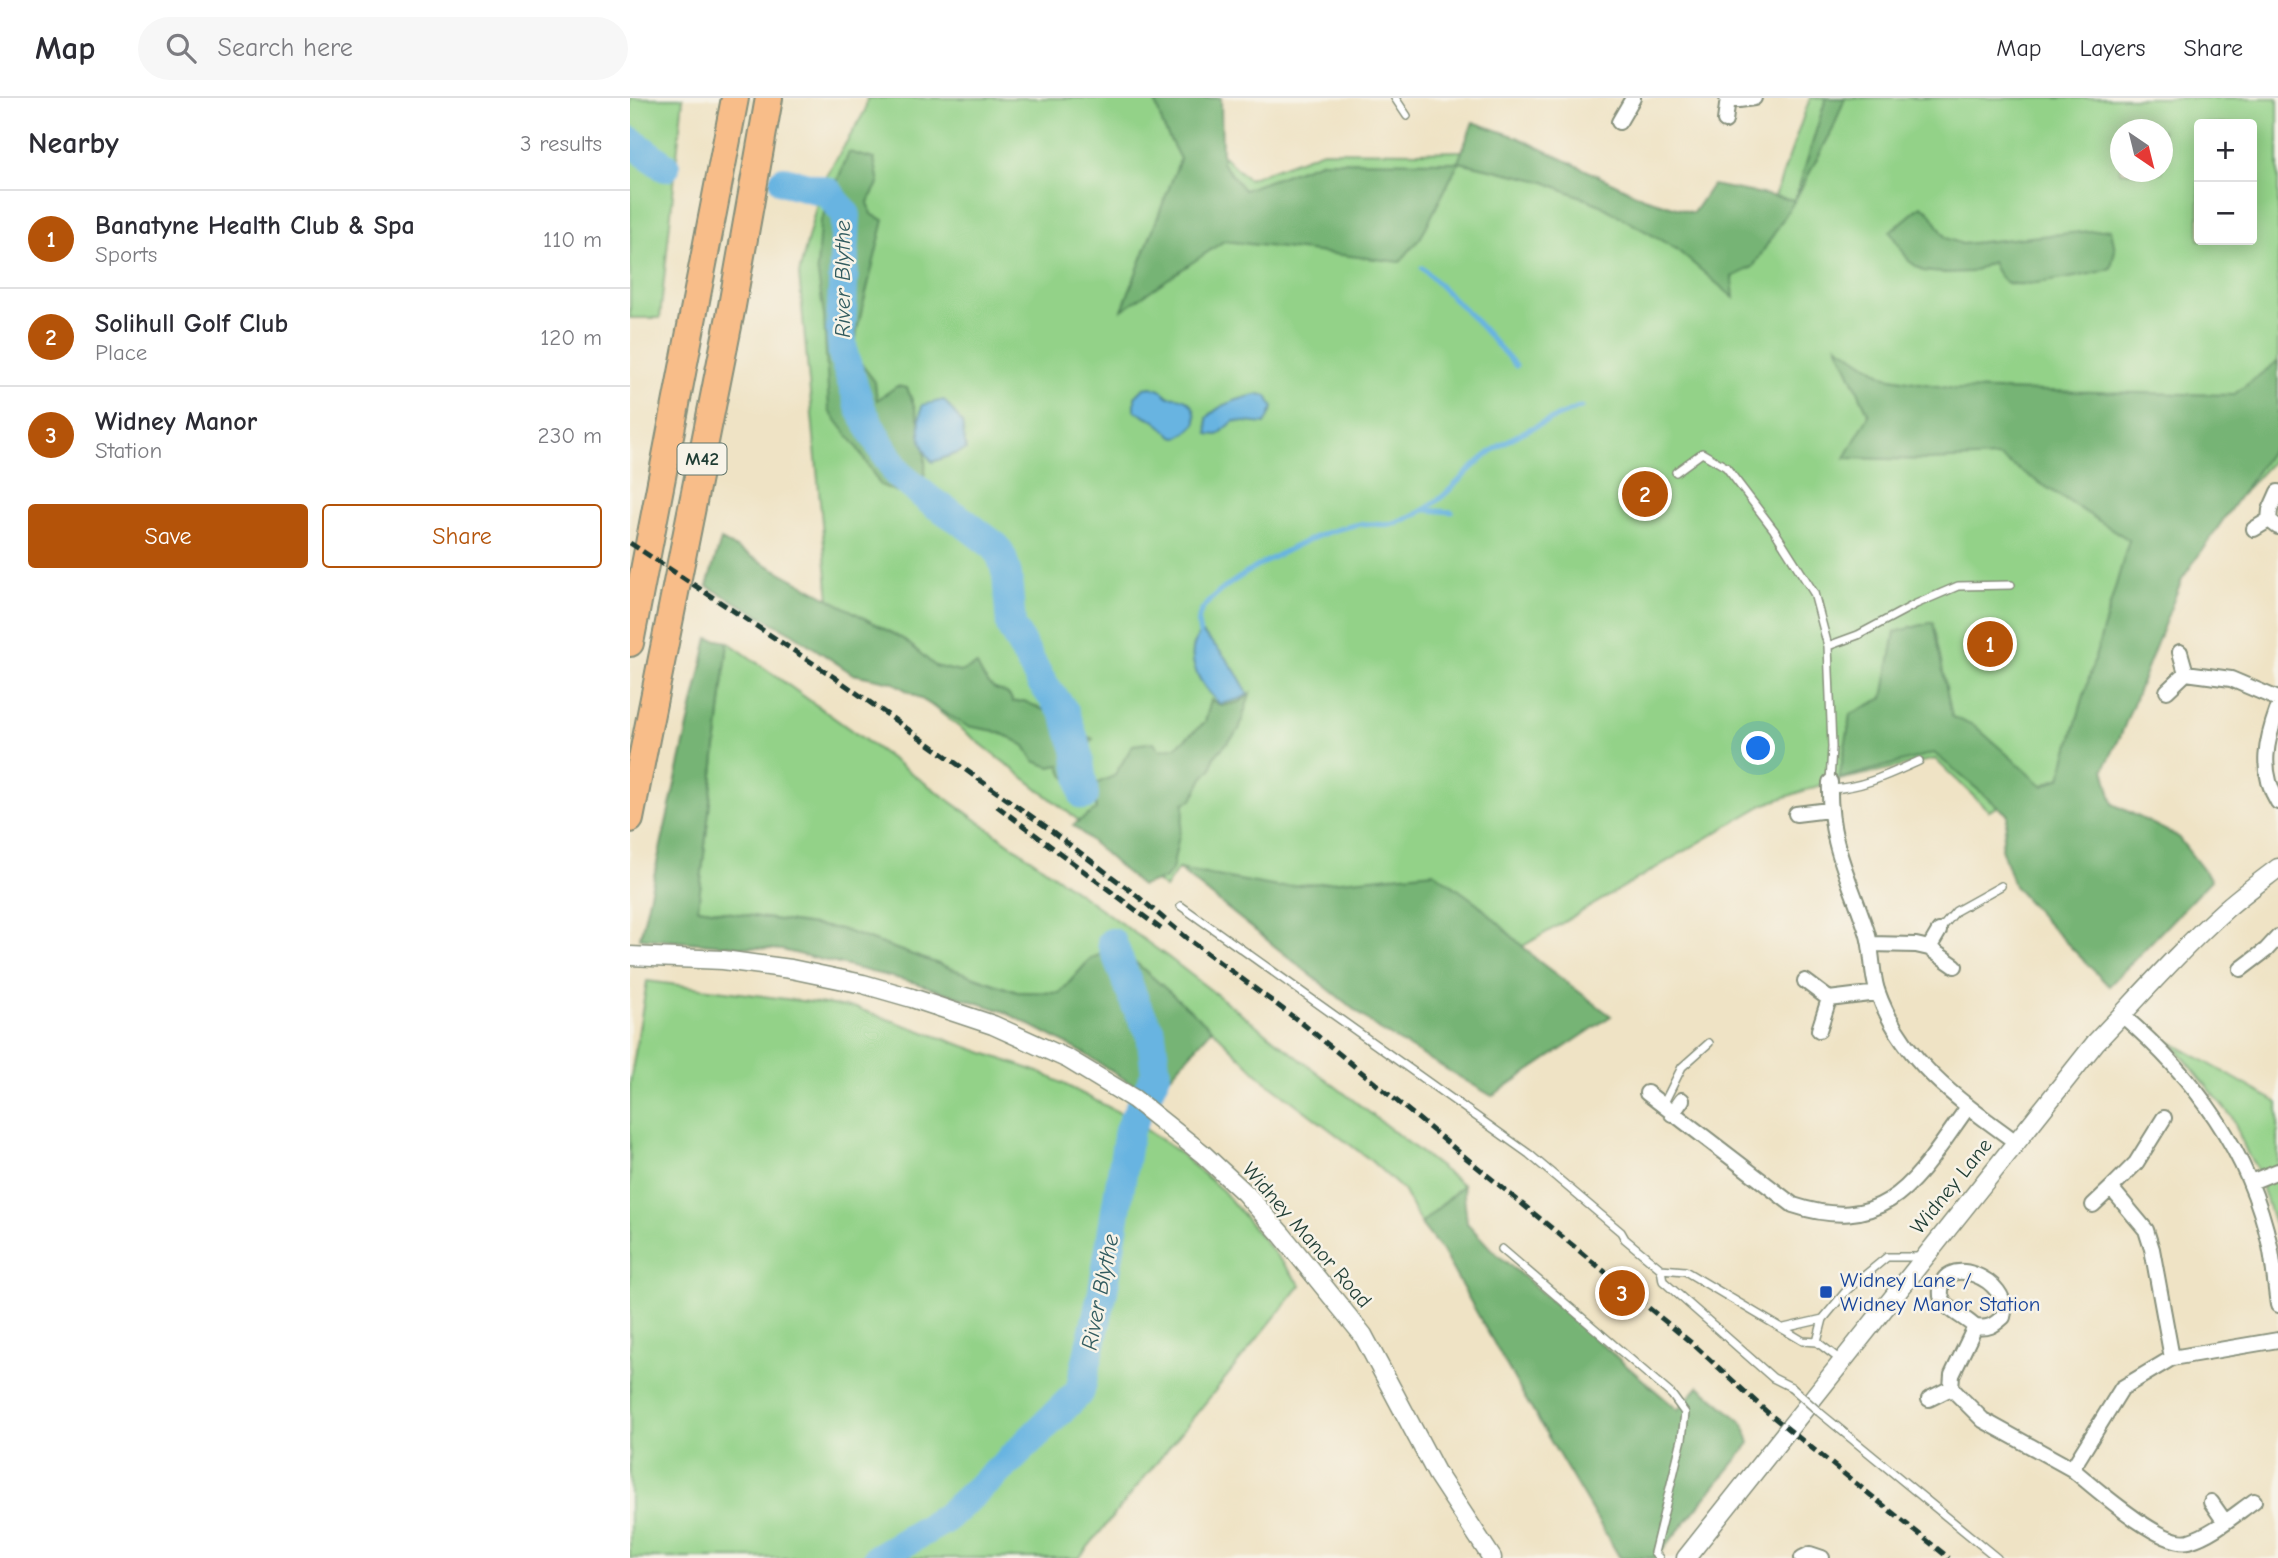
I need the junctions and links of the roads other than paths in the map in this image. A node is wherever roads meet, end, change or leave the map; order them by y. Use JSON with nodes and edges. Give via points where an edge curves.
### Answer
{"nodes":[{"id":1,"x":735,"y":98,"type":"edge"},
{"id":2,"x":769,"y":98,"type":"edge"},
{"id":3,"x":1395,"y":98,"type":"edge"},
{"id":4,"x":1633,"y":98,"type":"edge"},
{"id":5,"x":1727,"y":98,"type":"edge"},
{"id":6,"x":1755,"y":98,"type":"edge"},
{"id":7,"x":1408,"y":116,"type":"dead end"},
{"id":8,"x":1726,"y":121,"type":"dead end"},
{"id":9,"x":1619,"y":122,"type":"dead end"},
{"id":10,"x":1676,"y":472,"type":"dead end"},
{"id":11,"x":2278,"y":492,"type":"edge"},
{"id":12,"x":2274,"y":523,"type":"edge"},
{"id":13,"x":2254,"y":529,"type":"dead end"},
{"id":14,"x":2011,"y":585,"type":"dead end"},
{"id":15,"x":630,"y":643,"type":"edge"},
{"id":16,"x":1828,"y":646,"type":"junction"},
{"id":17,"x":2180,"y":652,"type":"dead end"},
{"id":18,"x":2186,"y":673,"type":"junction"},
{"id":19,"x":2167,"y":691,"type":"dead end"},
{"id":20,"x":2278,"y":699,"type":"edge"},
{"id":21,"x":2278,"y":708,"type":"edge"},
{"id":22,"x":1919,"y":761,"type":"dead end"},
{"id":23,"x":1830,"y":785,"type":"junction"},
{"id":24,"x":2278,"y":802,"type":"edge"},
{"id":25,"x":1829,"y":810,"type":"junction"},
{"id":26,"x":1796,"y":814,"type":"dead end"},
{"id":27,"x":630,"y":819,"type":"edge"},
{"id":28,"x":2278,"y":868,"type":"edge"},
{"id":29,"x":2001,"y":886,"type":"dead end"},
{"id":30,"x":1181,"y":906,"type":"dead end"},
{"id":31,"x":1938,"y":931,"type":"joint"},
{"id":32,"x":2278,"y":937,"type":"edge"},
{"id":33,"x":1870,"y":944,"type":"junction"},
{"id":34,"x":1929,"y":948,"type":"junction"},
{"id":35,"x":630,"y":956,"type":"edge"},
{"id":36,"x":1955,"y":967,"type":"dead end"},
{"id":37,"x":2241,"y":969,"type":"dead end"},
{"id":38,"x":1805,"y":981,"type":"dead end"},
{"id":39,"x":1878,"y":993,"type":"junction"},
{"id":40,"x":1829,"y":999,"type":"junction"},
{"id":41,"x":2122,"y":1015,"type":"junction"},
{"id":42,"x":1819,"y":1030,"type":"dead end"},
{"id":43,"x":1709,"y":1043,"type":"dead end"},
{"id":44,"x":1647,"y":1093,"type":"dead end"},
{"id":45,"x":1682,"y":1101,"type":"dead end"},
{"id":46,"x":1968,"y":1107,"type":"junction"},
{"id":47,"x":1668,"y":1110,"type":"junction"},
{"id":48,"x":2165,"y":1118,"type":"dead end"},
{"id":49,"x":2016,"y":1142,"type":"junction"},
{"id":50,"x":2148,"y":1144,"type":"junction"},
{"id":51,"x":2162,"y":1151,"type":"dead end"},
{"id":52,"x":2278,"y":1171,"type":"edge"},
{"id":53,"x":2251,"y":1182,"type":"junction"},
{"id":54,"x":2111,"y":1188,"type":"junction"},
{"id":55,"x":2093,"y":1205,"type":"dead end"},
{"id":56,"x":1502,"y":1249,"type":"dead end"},
{"id":57,"x":1924,"y":1257,"type":"junction"},
{"id":58,"x":1661,"y":1269,"type":"junction"},
{"id":59,"x":2278,"y":1304,"type":"edge"},
{"id":60,"x":1823,"y":1319,"type":"junction"},
{"id":61,"x":1975,"y":1327,"type":"junction"},
{"id":62,"x":1784,"y":1328,"type":"junction"},
{"id":63,"x":2278,"y":1340,"type":"edge"},
{"id":64,"x":1817,"y":1342,"type":"junction"},
{"id":65,"x":2172,"y":1358,"type":"junction"},
{"id":66,"x":1844,"y":1362,"type":"junction"},
{"id":67,"x":1951,"y":1388,"type":"junction"},
{"id":68,"x":1929,"y":1399,"type":"dead end"},
{"id":69,"x":2071,"y":1469,"type":"junction"},
{"id":70,"x":2253,"y":1501,"type":"dead end"},
{"id":71,"x":2211,"y":1502,"type":"dead end"},
{"id":72,"x":2225,"y":1522,"type":"junction"},
{"id":73,"x":1492,"y":1558,"type":"edge"},
{"id":74,"x":1658,"y":1558,"type":"edge"},
{"id":75,"x":1686,"y":1558,"type":"edge"},
{"id":76,"x":1801,"y":1558,"type":"edge"},
{"id":77,"x":1822,"y":1558,"type":"edge"},
{"id":78,"x":1997,"y":1558,"type":"edge"}],
"edges":[{"from":1,"to":15,"type":"highway","number":"M42"},
{"from":2,"to":27,"type":"highway","number":"M42"},
{"from":3,"to":7,"type":"lane"},
{"from":4,"to":9,"type":"street"},
{"from":5,"to":6,"type":"street"},
{"from":5,"to":8,"type":"street"},
{"from":10,"to":16,"type":"lane","via":[[1702,453],[1726,467],[1814,593]]},
{"from":11,"to":12,"type":"street","via":[[2270,510]]},
{"from":12,"to":13,"type":"street"},
{"from":14,"to":16,"type":"lane","via":[[1958,586]]},
{"from":16,"to":23,"type":"lane"},
{"from":17,"to":18,"type":"street"},
{"from":18,"to":19,"type":"street"},
{"from":18,"to":20,"type":"street","via":[[2231,679]]},
{"from":21,"to":24,"type":"street","via":[[2266,755],[2269,787]]},
{"from":22,"to":23,"type":"lane","via":[[1867,784],[1844,789]]},
{"from":23,"to":25,"type":"street"},
{"from":25,"to":26,"type":"street"},
{"from":25,"to":33,"type":"street","via":[[1838,853]]},
{"from":28,"to":41,"type":"street","name":"Widney Lane","via":[[2212,922]]},
{"from":29,"to":31,"type":"lane","via":[[1956,911]]},
{"from":30,"to":58,"type":"lane","via":[[1529,1154]]},
{"from":31,"to":34,"type":"street"},
{"from":32,"to":37,"type":"street"},
{"from":33,"to":34,"type":"street"},
{"from":33,"to":39,"type":"street"},
{"from":34,"to":36,"type":"street"},
{"from":35,"to":73,"type":"street","name":"Widney Manor Road","via":[[723,960],[863,984],[993,1026],[1068,1059],[1134,1099],[1245,1193],[1363,1335],[1437,1474]]},
{"from":38,"to":40,"type":"street"},
{"from":39,"to":40,"type":"street"},
{"from":39,"to":46,"type":"street","via":[[1912,1055]]},
{"from":40,"to":42,"type":"street"},
{"from":41,"to":49,"type":"street","name":"Widney Lane"},
{"from":41,"to":53,"type":"street","via":[[2158,1046],[2208,1105]]},
{"from":43,"to":47,"type":"lane","via":[[1682,1066]]},
{"from":44,"to":47,"type":"street"},
{"from":45,"to":47,"type":"street"},
{"from":46,"to":47,"type":"street","via":[[1901,1193],[1866,1211],[1843,1216],[1793,1205]]},
{"from":46,"to":49,"type":"street"},
{"from":48,"to":50,"type":"street"},
{"from":49,"to":57,"type":"street","name":"Widney Lane"},
{"from":50,"to":51,"type":"street"},
{"from":50,"to":54,"type":"street"},
{"from":52,"to":53,"type":"street"},
{"from":53,"to":59,"type":"street","via":[[2270,1246]]},
{"from":54,"to":55,"type":"street"},
{"from":54,"to":65,"type":"street","via":[[2146,1230]]},
{"from":56,"to":74,"type":"lane","via":[[1672,1395],[1685,1412],[1654,1553]]},
{"from":57,"to":60,"type":"lane","via":[[1887,1257],[1847,1290]]},
{"from":57,"to":66,"type":"street","name":"Widney Lane"},
{"from":58,"to":62,"type":"lane","via":[[1685,1271]]},
{"from":58,"to":78,"type":"lane","bridge":true,"via":[[1663,1281],[1773,1378],[1791,1387]]},
{"from":60,"to":62,"type":"lane"},
{"from":60,"to":64,"type":"lane"},
{"from":61,"to":61,"type":"street","via":[[1941,1296],[1948,1275],[1977,1273],[2005,1303],[2003,1317],[1993,1326]]},
{"from":61,"to":67,"type":"street","via":[[1952,1375]]},
{"from":62,"to":64,"type":"lane","via":[[1803,1341]]},
{"from":63,"to":65,"type":"street"},
{"from":64,"to":66,"type":"lane"},
{"from":65,"to":69,"type":"street","via":[[2122,1388]]},
{"from":66,"to":75,"type":"street","name":"Widney Lane"},
{"from":67,"to":68,"type":"street"},
{"from":67,"to":69,"type":"street","via":[[1983,1420]]},
{"from":69,"to":72,"type":"street","via":[[2159,1535],[2186,1542]]},
{"from":70,"to":72,"type":"street"},
{"from":71,"to":72,"type":"street"},
{"from":76,"to":77,"type":"street","via":[[1810,1554]]}]}
